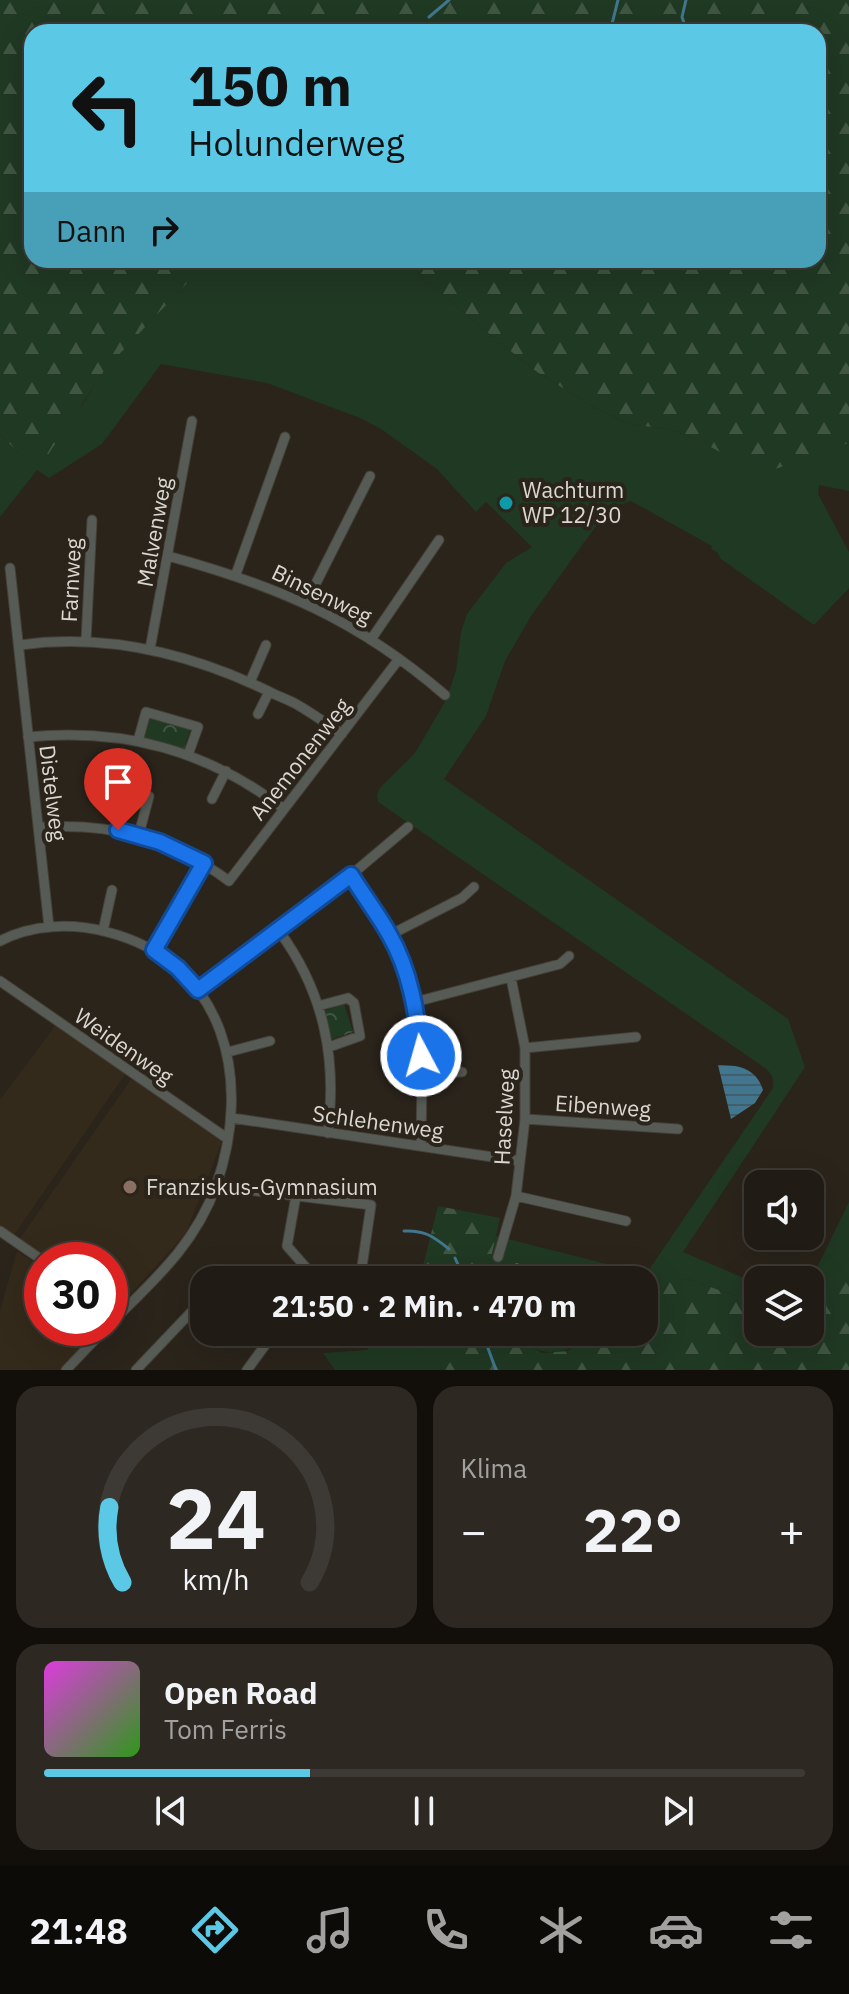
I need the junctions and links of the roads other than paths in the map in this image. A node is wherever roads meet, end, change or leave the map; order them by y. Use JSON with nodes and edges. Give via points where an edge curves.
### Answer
{"nodes":[{"id":1,"x":192,"y":421,"type":"dead end"},
{"id":2,"x":285,"y":437,"type":"dead end"},
{"id":3,"x":370,"y":476,"type":"dead end"},
{"id":4,"x":92,"y":520,"type":"dead end"},
{"id":5,"x":439,"y":540,"type":"dead end"},
{"id":6,"x":168,"y":556,"type":"junction"},
{"id":7,"x":10,"y":568,"type":"dead end"},
{"id":8,"x":236,"y":574,"type":"junction"},
{"id":9,"x":306,"y":603,"type":"junction"},
{"id":10,"x":372,"y":638,"type":"junction"},
{"id":11,"x":86,"y":641,"type":"junction"},
{"id":12,"x":20,"y":645,"type":"junction"},
{"id":13,"x":266,"y":645,"type":"dead end"},
{"id":14,"x":150,"y":649,"type":"junction"},
{"id":15,"x":399,"y":659,"type":"junction"},
{"id":16,"x":250,"y":682,"type":"junction"},
{"id":17,"x":269,"y":692,"type":"junction"},
{"id":18,"x":445,"y":695,"type":"dead end"},
{"id":19,"x":258,"y":714,"type":"dead end"},
{"id":20,"x":342,"y":734,"type":"junction"},
{"id":21,"x":28,"y":737,"type":"junction"},
{"id":22,"x":138,"y":741,"type":"junction"},
{"id":23,"x":188,"y":755,"type":"junction"},
{"id":24,"x":226,"y":771,"type":"junction"},
{"id":25,"x":149,"y":796,"type":"dead end"},
{"id":26,"x":212,"y":799,"type":"dead end"},
{"id":27,"x":284,"y":809,"type":"junction"},
{"id":28,"x":40,"y":827,"type":"junction"},
{"id":29,"x":408,"y":827,"type":"dead end"},
{"id":30,"x":139,"y":834,"type":"junction"},
{"id":31,"x":204,"y":863,"type":"junction"},
{"id":32,"x":351,"y":875,"type":"junction"},
{"id":33,"x":474,"y":887,"type":"dead end"},
{"id":34,"x":112,"y":890,"type":"dead end"},
{"id":35,"x":49,"y":927,"type":"junction"},
{"id":36,"x":103,"y":931,"type":"junction"},
{"id":37,"x":279,"y":931,"type":"junction"},
{"id":38,"x":390,"y":935,"type":"junction"},
{"id":39,"x":0,"y":941,"type":"edge"},
{"id":40,"x":154,"y":950,"type":"junction"},
{"id":41,"x":569,"y":956,"type":"dead end"},
{"id":42,"x":511,"y":978,"type":"junction"},
{"id":43,"x":0,"y":981,"type":"edge"},
{"id":44,"x":198,"y":990,"type":"junction"},
{"id":45,"x":415,"y":1002,"type":"junction"},
{"id":46,"x":318,"y":1006,"type":"junction"},
{"id":47,"x":636,"y":1037,"type":"dead end"},
{"id":48,"x":270,"y":1041,"type":"dead end"},
{"id":49,"x":329,"y":1047,"type":"junction"},
{"id":50,"x":525,"y":1048,"type":"junction"},
{"id":51,"x":228,"y":1052,"type":"junction"},
{"id":52,"x":462,"y":1072,"type":"dead end"},
{"id":53,"x":422,"y":1073,"type":"junction"},
{"id":54,"x":232,"y":1118,"type":"junction"},
{"id":55,"x":525,"y":1119,"type":"junction"},
{"id":56,"x":678,"y":1129,"type":"dead end"},
{"id":57,"x":328,"y":1133,"type":"junction"},
{"id":58,"x":228,"y":1139,"type":"junction"},
{"id":59,"x":421,"y":1145,"type":"junction"},
{"id":60,"x":519,"y":1161,"type":"junction"},
{"id":61,"x":216,"y":1186,"type":"junction"},
{"id":62,"x":296,"y":1196,"type":"junction"},
{"id":63,"x":516,"y":1196,"type":"junction"},
{"id":64,"x":626,"y":1221,"type":"dead end"},
{"id":65,"x":0,"y":1231,"type":"edge"},
{"id":66,"x":24,"y":1248,"type":"edge"},
{"id":67,"x":498,"y":1257,"type":"dead end"},
{"id":68,"x":305,"y":1266,"type":"edge"},
{"id":69,"x":362,"y":1266,"type":"edge"},
{"id":70,"x":128,"y":1305,"type":"edge"},
{"id":71,"x":190,"y":1313,"type":"edge"},
{"id":72,"x":89,"y":1346,"type":"edge"},
{"id":73,"x":265,"y":1346,"type":"edge"},
{"id":74,"x":139,"y":1369,"type":"edge"},
{"id":75,"x":66,"y":1370,"type":"edge"},
{"id":76,"x":247,"y":1370,"type":"edge"}],
"edges":[{"from":1,"to":6,"type":"street","name":"Malvenweg"},
{"from":2,"to":8,"type":"street"},
{"from":3,"to":9,"type":"street"},
{"from":4,"to":11,"type":"street","name":"Farnweg"},
{"from":5,"to":10,"type":"street"},
{"from":6,"to":8,"type":"street","name":"Binsenweg"},
{"from":6,"to":14,"type":"street","name":"Malvenweg"},
{"from":7,"to":12,"type":"street","name":"Distelweg"},
{"from":8,"to":9,"type":"street","name":"Binsenweg"},
{"from":9,"to":10,"type":"street","name":"Binsenweg"},
{"from":10,"to":15,"type":"street","name":"Binsenweg"},
{"from":11,"to":12,"type":"street"},
{"from":11,"to":14,"type":"street"},
{"from":12,"to":21,"type":"street","name":"Distelweg"},
{"from":13,"to":16,"type":"street"},
{"from":14,"to":16,"type":"street"},
{"from":15,"to":18,"type":"street","name":"Binsenweg"},
{"from":15,"to":20,"type":"street","name":"Anemonenweg"},
{"from":16,"to":17,"type":"street"},
{"from":17,"to":19,"type":"street"},
{"from":17,"to":20,"type":"street"},
{"from":20,"to":27,"type":"street","name":"Anemonenweg"},
{"from":21,"to":22,"type":"street"},
{"from":21,"to":28,"type":"street","name":"Distelweg"},
{"from":22,"to":23,"type":"street"},
{"from":22,"to":23,"type":"street","via":[[146,712],[187,722],[198,727]]},
{"from":23,"to":24,"type":"street"},
{"from":24,"to":26,"type":"street"},
{"from":24,"to":27,"type":"street"},
{"from":25,"to":30,"type":"street"},
{"from":27,"to":31,"type":"street","name":"Anemonenweg","via":[[229,881]]},
{"from":28,"to":30,"type":"street","via":[[73,825]]},
{"from":28,"to":35,"type":"street","name":"Distelweg"},
{"from":29,"to":32,"type":"street"},
{"from":30,"to":31,"type":"street"},
{"from":31,"to":40,"type":"street"},
{"from":32,"to":37,"type":"street"},
{"from":32,"to":38,"type":"street"},
{"from":33,"to":38,"type":"street"},
{"from":34,"to":36,"type":"street"},
{"from":35,"to":36,"type":"street"},
{"from":35,"to":39,"type":"street"},
{"from":36,"to":40,"type":"street"},
{"from":37,"to":44,"type":"street"},
{"from":37,"to":46,"type":"street"},
{"from":38,"to":45,"type":"street"},
{"from":40,"to":44,"type":"street"},
{"from":41,"to":42,"type":"street","via":[[560,964]]},
{"from":42,"to":45,"type":"street"},
{"from":42,"to":50,"type":"street","name":"Haselweg"},
{"from":43,"to":58,"type":"street","name":"Weidenweg"},
{"from":44,"to":51,"type":"street","via":[[217,1020]]},
{"from":45,"to":53,"type":"street"},
{"from":46,"to":49,"type":"street"},
{"from":46,"to":49,"type":"street","via":[[348,998],[354,1003],[360,1036]]},
{"from":47,"to":50,"type":"street"},
{"from":48,"to":51,"type":"street"},
{"from":49,"to":57,"type":"street"},
{"from":50,"to":55,"type":"street","name":"Haselweg"},
{"from":51,"to":54,"type":"street"},
{"from":52,"to":53,"type":"street"},
{"from":53,"to":59,"type":"street"},
{"from":54,"to":57,"type":"street","name":"Schlehenweg"},
{"from":54,"to":58,"type":"street"},
{"from":55,"to":56,"type":"street","name":"Eibenweg"},
{"from":55,"to":60,"type":"street","name":"Haselweg"},
{"from":57,"to":59,"type":"street","name":"Schlehenweg"},
{"from":58,"to":61,"type":"street"},
{"from":59,"to":60,"type":"street","name":"Schlehenweg"},
{"from":60,"to":63,"type":"street","name":"Haselweg"},
{"from":61,"to":62,"type":"street"},
{"from":61,"to":70,"type":"street","via":[[192,1237]]},
{"from":62,"to":68,"type":"street","via":[[287,1246]]},
{"from":62,"to":69,"type":"street","via":[[371,1205]]},
{"from":63,"to":64,"type":"street"},
{"from":63,"to":67,"type":"street","name":"Haselweg"},
{"from":65,"to":66,"type":"street"},
{"from":71,"to":74,"type":"street"},
{"from":72,"to":75,"type":"street"},
{"from":73,"to":76,"type":"street"}]}
